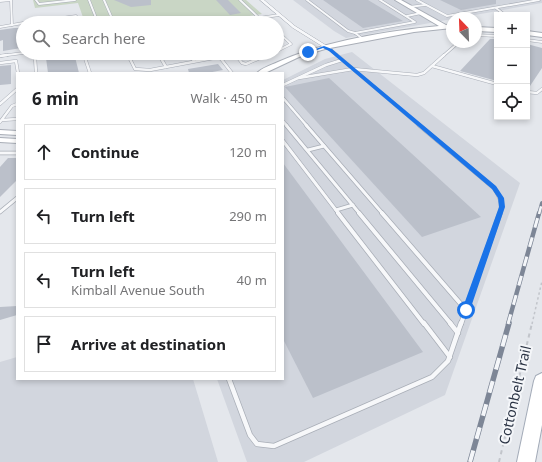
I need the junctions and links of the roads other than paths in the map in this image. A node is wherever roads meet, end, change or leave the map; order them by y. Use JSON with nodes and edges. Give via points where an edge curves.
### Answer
{"nodes":[{"id":1,"x":36,"y":0,"type":"edge"},
{"id":2,"x":49,"y":0,"type":"edge"},
{"id":3,"x":75,"y":0,"type":"edge"},
{"id":4,"x":89,"y":0,"type":"edge"},
{"id":5,"x":104,"y":0,"type":"edge"},
{"id":6,"x":240,"y":0,"type":"edge"},
{"id":7,"x":262,"y":0,"type":"edge"},
{"id":8,"x":307,"y":0,"type":"edge"},
{"id":9,"x":380,"y":0,"type":"edge"},
{"id":10,"x":396,"y":0,"type":"edge"},
{"id":11,"x":417,"y":0,"type":"edge"},
{"id":12,"x":539,"y":0,"type":"edge"},
{"id":13,"x":0,"y":1,"type":"edge"},
{"id":14,"x":62,"y":1,"type":"edge"},
{"id":15,"x":49,"y":3,"type":"junction"},
{"id":16,"x":426,"y":4,"type":"junction"},
{"id":17,"x":409,"y":7,"type":"junction"},
{"id":18,"x":496,"y":8,"type":"junction"},
{"id":19,"x":501,"y":12,"type":"edge"},
{"id":20,"x":420,"y":13,"type":"junction"},
{"id":21,"x":279,"y":15,"type":"joint"},
{"id":22,"x":95,"y":16,"type":"edge"},
{"id":23,"x":111,"y":16,"type":"edge"},
{"id":24,"x":258,"y":16,"type":"edge"},
{"id":25,"x":273,"y":16,"type":"edge"},
{"id":26,"x":407,"y":16,"type":"junction"},
{"id":27,"x":284,"y":19,"type":"edge"},
{"id":28,"x":16,"y":24,"type":"edge"},
{"id":29,"x":12,"y":25,"type":"junction"},
{"id":30,"x":0,"y":26,"type":"edge"},
{"id":31,"x":446,"y":26,"type":"edge"},
{"id":32,"x":482,"y":27,"type":"edge"},
{"id":33,"x":494,"y":28,"type":"edge"},
{"id":34,"x":446,"y":29,"type":"edge"},
{"id":35,"x":446,"y":29,"type":"edge"},
{"id":36,"x":530,"y":30,"type":"edge"},
{"id":37,"x":542,"y":32,"type":"edge"},
{"id":38,"x":355,"y":33,"type":"junction"},
{"id":39,"x":530,"y":33,"type":"edge"},
{"id":40,"x":482,"y":35,"type":"edge"},
{"id":41,"x":542,"y":35,"type":"edge"},
{"id":42,"x":494,"y":36,"type":"edge"},
{"id":43,"x":284,"y":38,"type":"edge"},
{"id":44,"x":363,"y":39,"type":"junction"},
{"id":45,"x":530,"y":40,"type":"edge"},
{"id":46,"x":542,"y":42,"type":"edge"},
{"id":47,"x":324,"y":47,"type":"junction"},
{"id":48,"x":284,"y":48,"type":"edge"},
{"id":49,"x":452,"y":48,"type":"edge"},
{"id":50,"x":331,"y":50,"type":"junction"},
{"id":51,"x":16,"y":54,"type":"edge"},
{"id":52,"x":0,"y":56,"type":"edge"},
{"id":53,"x":35,"y":60,"type":"edge"},
{"id":54,"x":85,"y":60,"type":"edge"},
{"id":55,"x":131,"y":60,"type":"edge"},
{"id":56,"x":162,"y":60,"type":"edge"},
{"id":57,"x":203,"y":60,"type":"edge"},
{"id":58,"x":222,"y":60,"type":"edge"},
{"id":59,"x":240,"y":60,"type":"edge"},
{"id":60,"x":255,"y":60,"type":"edge"},
{"id":61,"x":343,"y":60,"type":"junction"},
{"id":62,"x":194,"y":61,"type":"joint"},
{"id":63,"x":0,"y":63,"type":"edge"},
{"id":64,"x":432,"y":66,"type":"junction"},
{"id":65,"x":166,"y":67,"type":"junction"},
{"id":66,"x":353,"y":68,"type":"junction"},
{"id":67,"x":18,"y":72,"type":"edge"},
{"id":68,"x":36,"y":72,"type":"edge"},
{"id":69,"x":90,"y":72,"type":"edge"},
{"id":70,"x":231,"y":72,"type":"edge"},
{"id":71,"x":262,"y":72,"type":"edge"},
{"id":72,"x":277,"y":72,"type":"edge"},
{"id":73,"x":299,"y":78,"type":"junction"},
{"id":74,"x":494,"y":83,"type":"edge"},
{"id":75,"x":284,"y":86,"type":"edge"},
{"id":76,"x":542,"y":89,"type":"edge"},
{"id":77,"x":16,"y":90,"type":"edge"},
{"id":78,"x":530,"y":92,"type":"edge"},
{"id":79,"x":284,"y":99,"type":"edge"},
{"id":80,"x":0,"y":104,"type":"edge"},
{"id":81,"x":16,"y":104,"type":"edge"},
{"id":82,"x":16,"y":119,"type":"edge"},
{"id":83,"x":1,"y":121,"type":"edge"},
{"id":84,"x":284,"y":122,"type":"edge"},
{"id":85,"x":0,"y":132,"type":"edge"},
{"id":86,"x":16,"y":133,"type":"edge"},
{"id":87,"x":0,"y":140,"type":"edge"},
{"id":88,"x":16,"y":141,"type":"edge"},
{"id":89,"x":284,"y":142,"type":"edge"},
{"id":90,"x":324,"y":146,"type":"junction"},
{"id":91,"x":308,"y":150,"type":"junction"},
{"id":92,"x":0,"y":153,"type":"edge"},
{"id":93,"x":16,"y":153,"type":"edge"},
{"id":94,"x":16,"y":199,"type":"edge"},
{"id":95,"x":353,"y":205,"type":"junction"},
{"id":96,"x":336,"y":210,"type":"junction"},
{"id":97,"x":0,"y":212,"type":"edge"},
{"id":98,"x":466,"y":310,"type":"junction"},
{"id":99,"x":458,"y":333,"type":"junction"},
{"id":100,"x":450,"y":357,"type":"junction"},
{"id":101,"x":229,"y":380,"type":"edge"},
{"id":102,"x":542,"y":381,"type":"edge"},
{"id":103,"x":526,"y":462,"type":"edge"}],
"edges":[{"from":1,"to":15,"type":"lane","via":[[39,4]]},
{"from":2,"to":15,"type":"lane"},
{"from":3,"to":14,"type":"lane"},
{"from":4,"to":22,"type":"lane"},
{"from":5,"to":23,"type":"lane"},
{"from":6,"to":24,"type":"lane"},
{"from":7,"to":21,"type":"street"},
{"from":8,"to":38,"type":"lane","via":[[348,31]]},
{"from":9,"to":26,"type":"lane"},
{"from":10,"to":17,"type":"main road"},
{"from":11,"to":16,"type":"lane"},
{"from":12,"to":18,"type":"lane"},
{"from":13,"to":29,"type":"lane","via":[[10,0]]},
{"from":14,"to":15,"type":"lane"},
{"from":16,"to":17,"type":"lane"},
{"from":16,"to":18,"type":"lane","via":[[447,16]]},
{"from":17,"to":20,"type":"main road"},
{"from":18,"to":19,"type":"lane"},
{"from":20,"to":26,"type":"lane"},
{"from":20,"to":31,"type":"main road"},
{"from":21,"to":25,"type":"lane"},
{"from":26,"to":38,"type":"lane","via":[[415,22]]},
{"from":27,"to":47,"type":"street"},
{"from":28,"to":29,"type":"lane"},
{"from":29,"to":30,"type":"lane"},
{"from":32,"to":33,"type":"main road"},
{"from":34,"to":44,"type":"main road"},
{"from":35,"to":50,"type":"main road"},
{"from":36,"to":37,"type":"main road"},
{"from":38,"to":44,"type":"lane"},
{"from":39,"to":41,"type":"main road"},
{"from":40,"to":42,"type":"lane"},
{"from":43,"to":48,"type":"lane","via":[[291,44]]},
{"from":44,"to":47,"type":"main road"},
{"from":45,"to":46,"type":"lane"},
{"from":47,"to":50,"type":"street"},
{"from":47,"to":71,"type":"main road"},
{"from":49,"to":64,"type":"lane"},
{"from":50,"to":61,"type":"lane"},
{"from":50,"to":72,"type":"main road"},
{"from":51,"to":52,"type":"lane"},
{"from":53,"to":68,"type":"lane"},
{"from":54,"to":69,"type":"lane"},
{"from":55,"to":65,"type":"lane","via":[[135,69]]},
{"from":56,"to":65,"type":"lane"},
{"from":57,"to":62,"type":"lane"},
{"from":58,"to":70,"type":"lane"},
{"from":59,"to":60,"type":"lane","via":[[246,64]]},
{"from":61,"to":66,"type":"lane"},
{"from":61,"to":73,"type":"lane"},
{"from":62,"to":65,"type":"lane"},
{"from":63,"to":67,"type":"lane","via":[[16,61]]},
{"from":64,"to":66,"type":"lane","via":[[424,73],[409,75]]},
{"from":64,"to":74,"type":"lane"},
{"from":66,"to":73,"type":"lane"},
{"from":66,"to":98,"type":"lane","via":[[494,188],[501,198],[502,207]]},
{"from":73,"to":75,"type":"lane"},
{"from":76,"to":78,"type":"lane","via":[[537,93]]},
{"from":77,"to":80,"type":"lane"},
{"from":79,"to":90,"type":"lane"},
{"from":81,"to":83,"type":"lane"},
{"from":82,"to":83,"type":"lane"},
{"from":84,"to":91,"type":"lane"},
{"from":85,"to":86,"type":"main road"},
{"from":87,"to":88,"type":"main road"},
{"from":89,"to":96,"type":"lane"},
{"from":90,"to":91,"type":"lane"},
{"from":90,"to":98,"type":"lane"},
{"from":91,"to":95,"type":"lane"},
{"from":92,"to":93,"type":"lane"},
{"from":94,"to":97,"type":"lane"},
{"from":95,"to":96,"type":"lane"},
{"from":95,"to":99,"type":"lane"},
{"from":96,"to":100,"type":"lane"},
{"from":98,"to":99,"type":"lane"},
{"from":99,"to":100,"type":"lane"},
{"from":100,"to":101,"type":"lane","via":[[432,377],[274,446],[257,444],[250,436]]},
{"from":102,"to":103,"type":"main road"}]}
